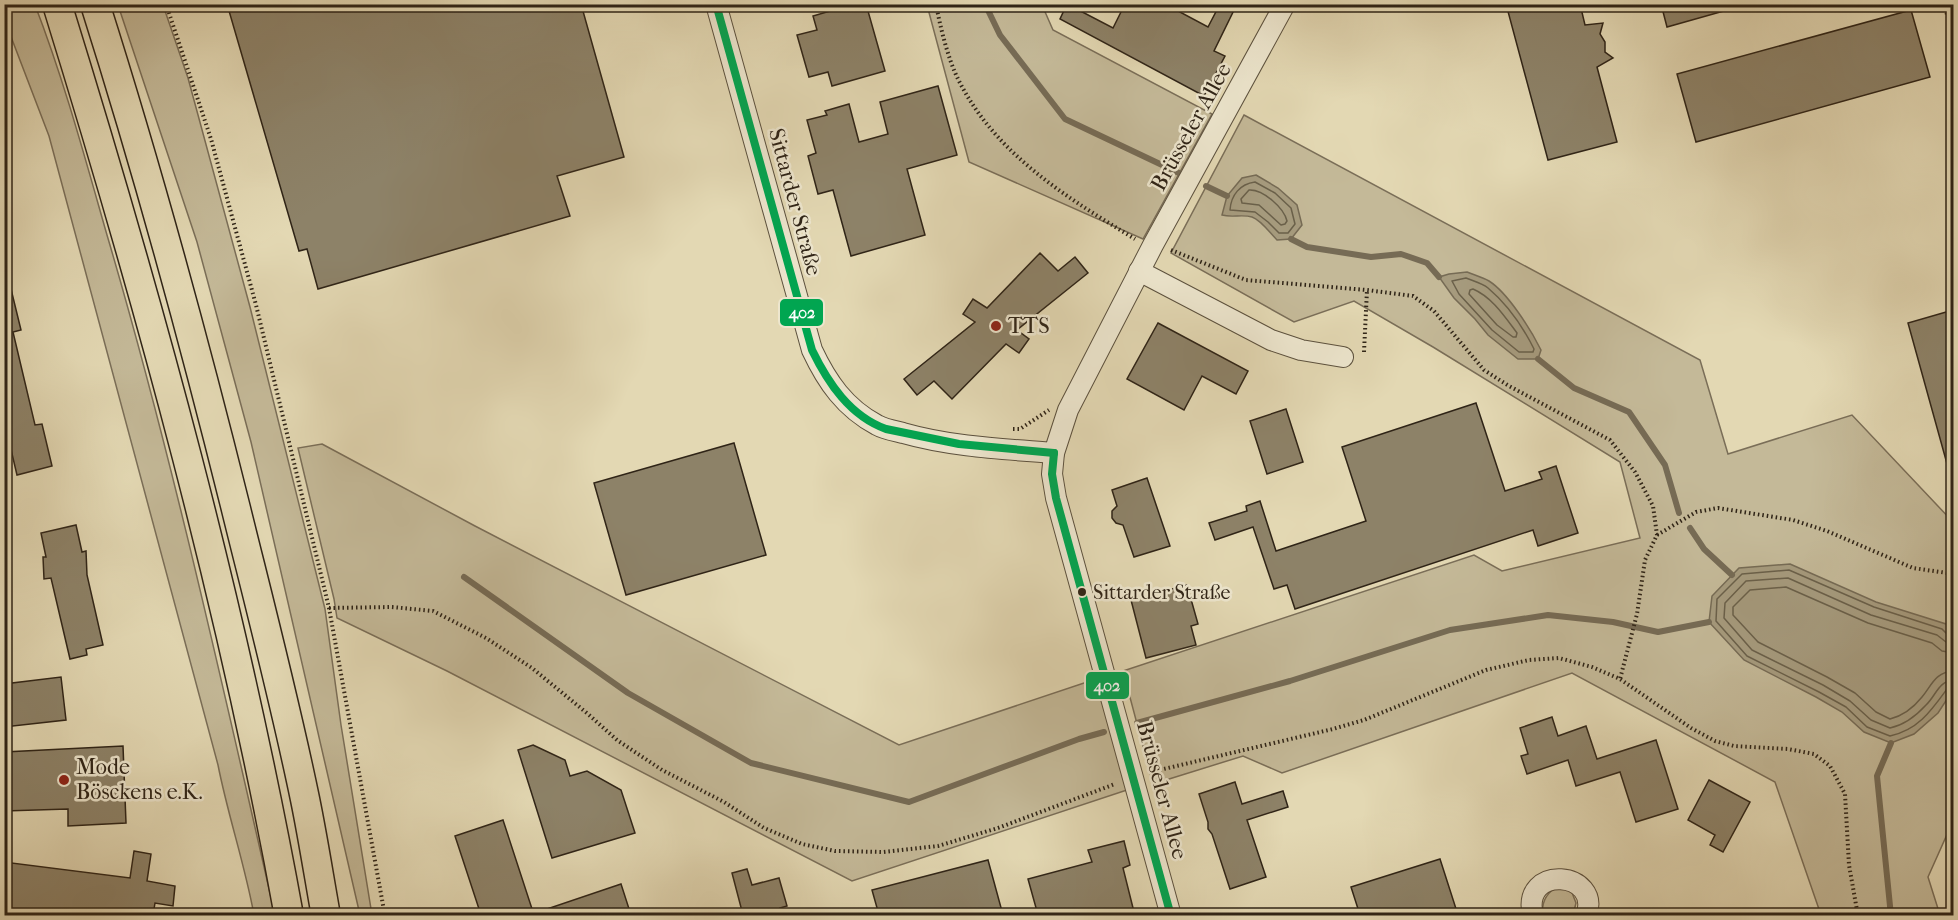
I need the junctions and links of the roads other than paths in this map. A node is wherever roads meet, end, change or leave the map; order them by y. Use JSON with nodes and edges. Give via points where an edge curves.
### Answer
{"nodes":[{"id":1,"x":57,"y":4,"type":"edge"},
{"id":2,"x":95,"y":4,"type":"edge"},
{"id":3,"x":716,"y":4,"type":"edge"},
{"id":4,"x":1285,"y":4,"type":"edge"},
{"id":5,"x":1139,"y":272,"type":"junction"},
{"id":6,"x":1343,"y":357,"type":"dead end"},
{"id":7,"x":1054,"y":453,"type":"junction"},
{"id":8,"x":289,"y":915,"type":"edge"},
{"id":9,"x":326,"y":915,"type":"edge"},
{"id":10,"x":1171,"y":915,"type":"edge"},
{"id":11,"x":1533,"y":915,"type":"edge"},
{"id":12,"x":1586,"y":915,"type":"edge"}],
"edges":[{"from":1,"to":8,"type":"highway","via":[[104,156],[194,485],[255,737]]},
{"from":2,"to":9,"type":"highway","via":[[216,426],[305,800]]},
{"from":3,"to":7,"type":"street","name":"Sittarder Straße","via":[[812,350],[826,378],[845,401],[878,426],[927,440]]},
{"from":4,"to":5,"type":"street","name":"Brüsseler Allee"},
{"from":5,"to":6,"type":"street","via":[[1271,340]]},
{"from":5,"to":7,"type":"street","name":"Brüsseler Allee","via":[[1068,410]]},
{"from":7,"to":10,"type":"street","name":"Brüsseler Allee","via":[[1056,498]]},
{"from":11,"to":12,"type":"street","via":[[1531,904],[1539,887],[1563,878],[1585,892]]}]}
